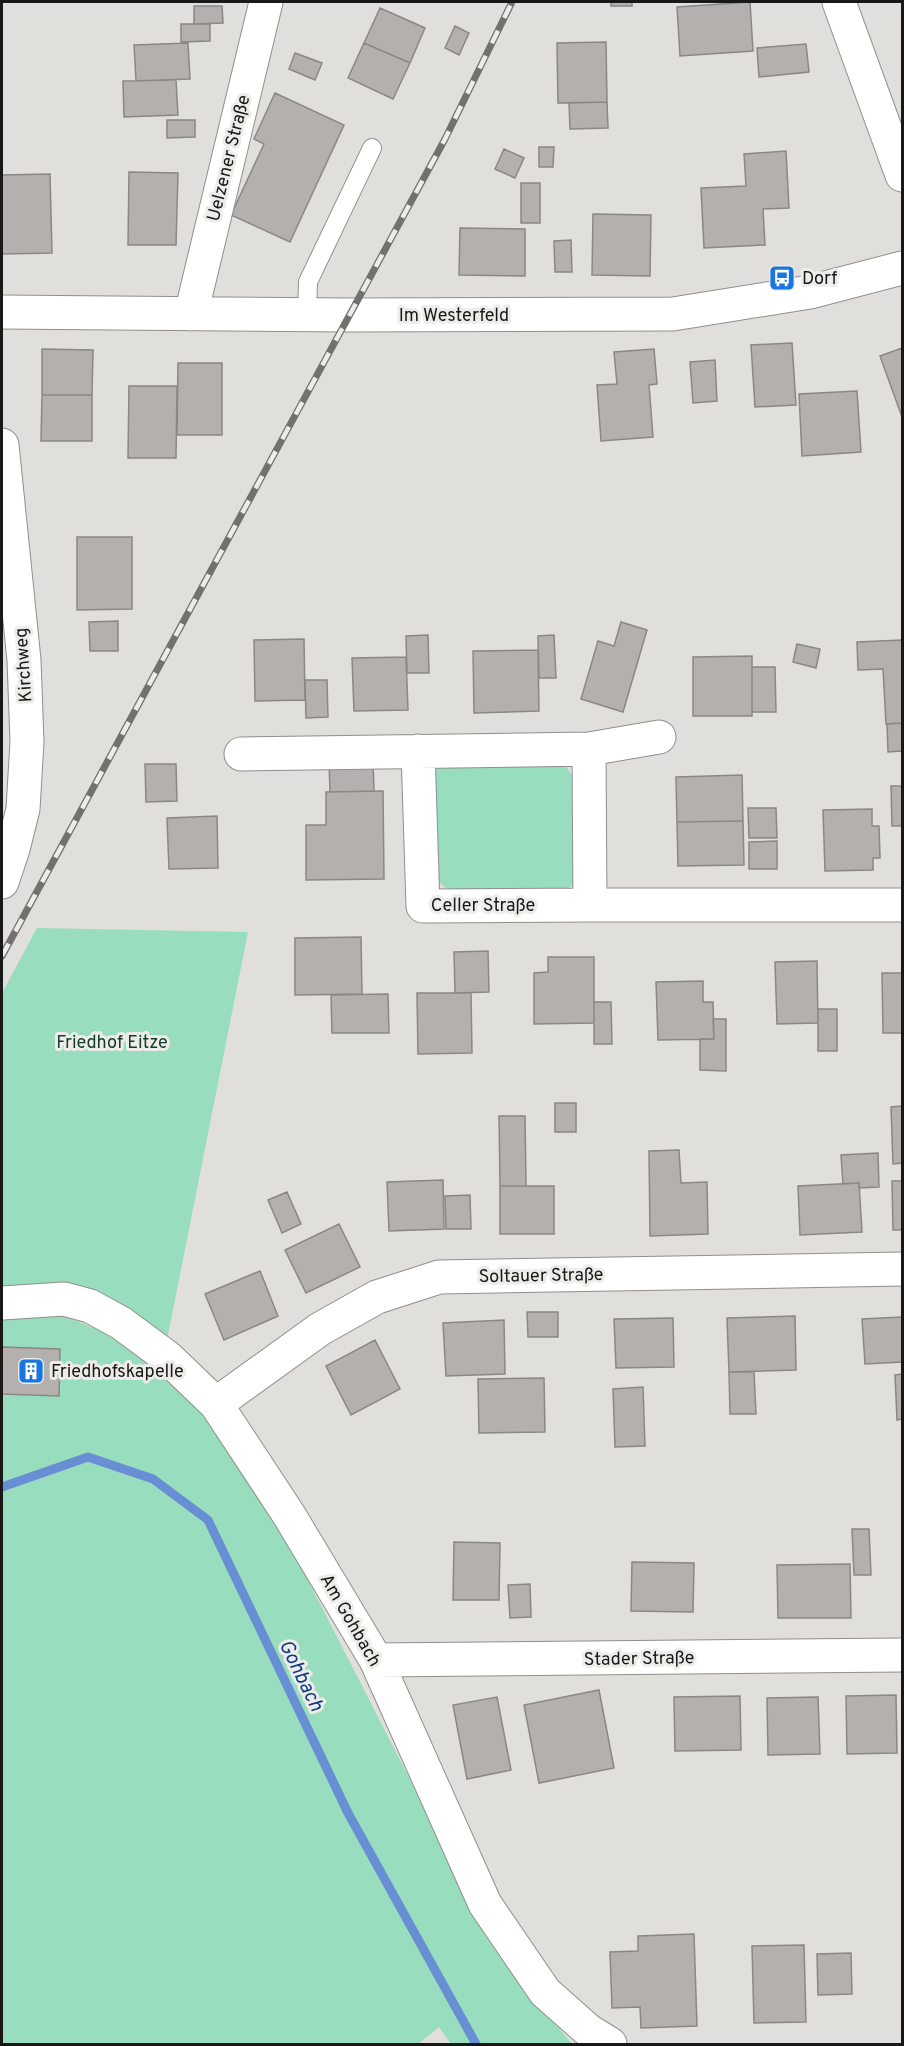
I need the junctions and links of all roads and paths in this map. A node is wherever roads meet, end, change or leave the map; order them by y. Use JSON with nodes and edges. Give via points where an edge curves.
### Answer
{"nodes":[{"id":1,"x":266,"y":2,"type":"edge"},
{"id":2,"x":839,"y":2,"type":"edge"},
{"id":3,"x":372,"y":148,"type":"dead end"},
{"id":4,"x":903,"y":175,"type":"edge"},
{"id":5,"x":903,"y":268,"type":"edge"},
{"id":6,"x":2,"y":312,"type":"edge"},
{"id":7,"x":191,"y":314,"type":"junction"},
{"id":8,"x":307,"y":315,"type":"junction"},
{"id":9,"x":2,"y":445,"type":"edge"},
{"id":10,"x":659,"y":737,"type":"dead end"},
{"id":11,"x":588,"y":749,"type":"junction"},
{"id":12,"x":418,"y":751,"type":"junction"},
{"id":13,"x":242,"y":754,"type":"dead end"},
{"id":14,"x":2,"y":882,"type":"edge"},
{"id":15,"x":590,"y":905,"type":"junction"},
{"id":16,"x":903,"y":905,"type":"edge"},
{"id":17,"x":903,"y":1269,"type":"edge"},
{"id":18,"x":2,"y":1303,"type":"edge"},
{"id":19,"x":216,"y":1404,"type":"junction"},
{"id":20,"x":903,"y":1655,"type":"edge"},
{"id":21,"x":376,"y":1660,"type":"junction"},
{"id":22,"x":610,"y":2044,"type":"edge"}],
"edges":[{"from":1,"to":7,"type":"street","name":"Uelzener Straße"},
{"from":2,"to":4,"type":"street"},
{"from":3,"to":8,"type":"lane","via":[[308,282]]},
{"from":5,"to":8,"type":"street","name":"Im Westerfeld","via":[[810,292],[673,315]]},
{"from":6,"to":7,"type":"street","name":"Im Westerfeld"},
{"from":7,"to":8,"type":"street","name":"Im Westerfeld"},
{"from":9,"to":14,"type":"street","name":"Kirchweg","via":[[24,660],[27,742],[23,808]]},
{"from":10,"to":11,"type":"street"},
{"from":11,"to":12,"type":"street"},
{"from":11,"to":15,"type":"street"},
{"from":12,"to":13,"type":"street"},
{"from":12,"to":15,"type":"street","name":"Celler Straße","via":[[423,906]]},
{"from":15,"to":16,"type":"street","name":"Celler Straße"},
{"from":17,"to":19,"type":"street","name":"Soltauer Straße","via":[[439,1277],[377,1297],[320,1329]]},
{"from":18,"to":19,"type":"street","name":"Am Gohbach","via":[[64,1299],[90,1306],[167,1357]]},
{"from":19,"to":21,"type":"street","name":"Am Gohbach","via":[[289,1515]]},
{"from":20,"to":21,"type":"street","name":"Stader Straße"},
{"from":21,"to":22,"type":"street","name":"Am Gohbach","via":[[485,1904],[545,1992]]}]}
